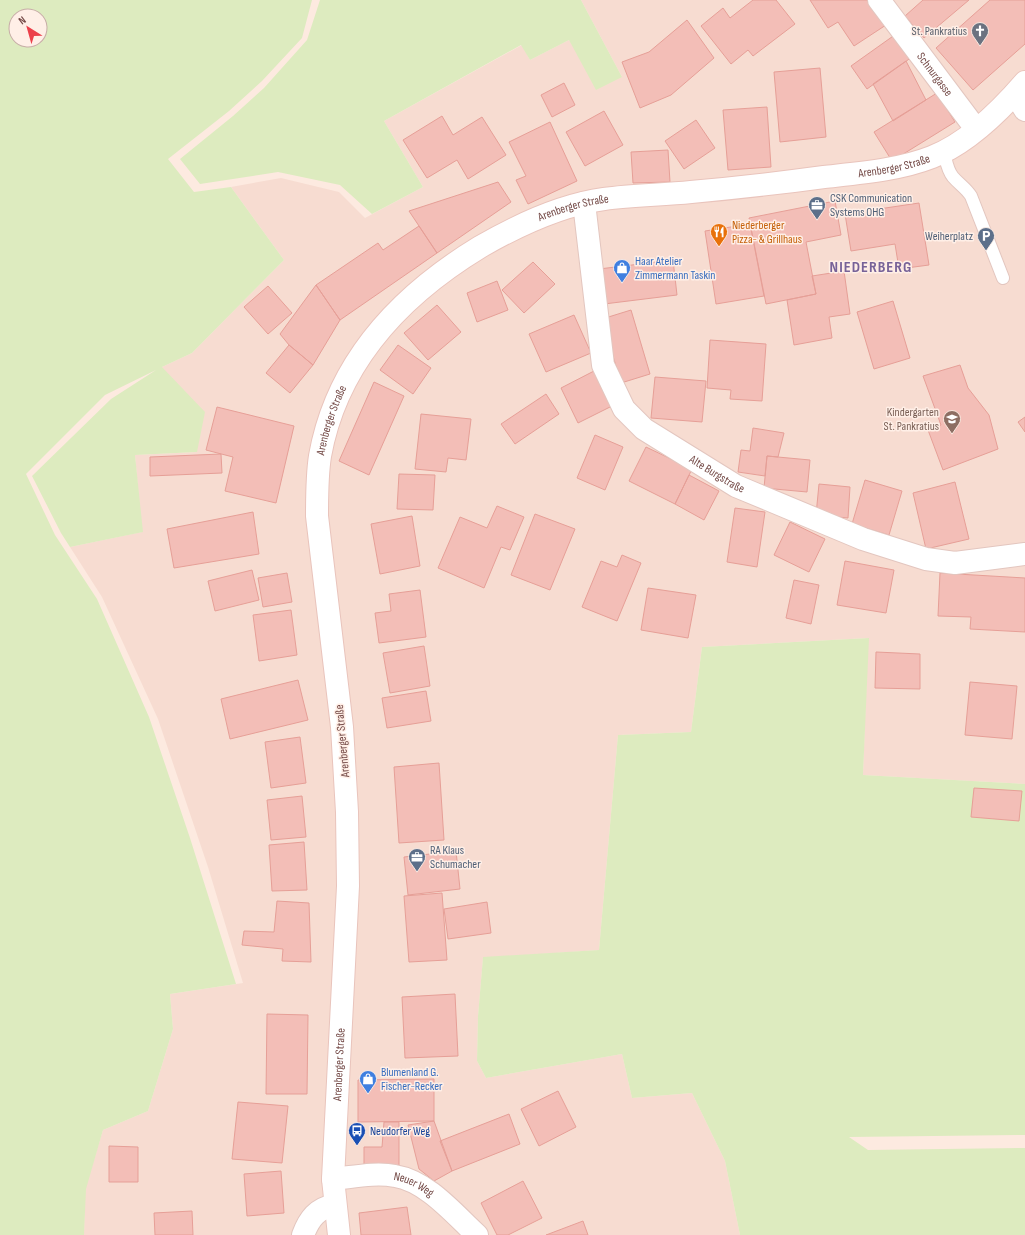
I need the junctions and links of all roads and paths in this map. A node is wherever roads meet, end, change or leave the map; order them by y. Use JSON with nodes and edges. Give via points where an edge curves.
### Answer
{"nodes":[{"id":1,"x":879,"y":0,"type":"edge"},
{"id":2,"x":1022,"y":95,"type":"edge"},
{"id":3,"x":976,"y":129,"type":"junction"},
{"id":4,"x":944,"y":152,"type":"junction"},
{"id":5,"x":584,"y":203,"type":"junction"},
{"id":6,"x":1002,"y":278,"type":"dead end"},
{"id":7,"x":1025,"y":554,"type":"edge"},
{"id":8,"x":333,"y":1179,"type":"junction"},
{"id":9,"x":335,"y":1205,"type":"junction"},
{"id":10,"x":303,"y":1235,"type":"edge"},
{"id":11,"x":339,"y":1235,"type":"edge"},
{"id":12,"x":477,"y":1235,"type":"edge"}],
"edges":[{"from":1,"to":3,"type":"main road","name":"Schnurgasse"},
{"from":2,"to":3,"type":"main road","name":"Arenberger Straße"},
{"from":3,"to":4,"type":"main road","name":"Arenberger Straße"},
{"from":4,"to":5,"type":"main road","name":"Arenberger Straße","via":[[926,159],[863,173]]},
{"from":4,"to":6,"type":"lane","via":[[948,169],[971,196]]},
{"from":5,"to":7,"type":"main road","name":"Alte Burgstraße","via":[[603,365],[624,410],[644,429],[736,486],[863,539],[926,559],[955,563]]},
{"from":5,"to":8,"type":"main road","name":"Arenberger Straße","via":[[528,222],[492,240],[459,260],[412,295],[391,315],[371,339],[340,393],[320,456],[317,516],[345,768],[348,886]]},
{"from":8,"to":9,"type":"main road","name":"Arenberger Straße"},
{"from":8,"to":12,"type":"main road","name":"Neuer Weg","via":[[379,1175],[405,1178],[433,1195]]},
{"from":9,"to":10,"type":"main road","via":[[318,1211],[308,1223]]},
{"from":9,"to":11,"type":"main road","name":"Arenberger Straße"}]}
